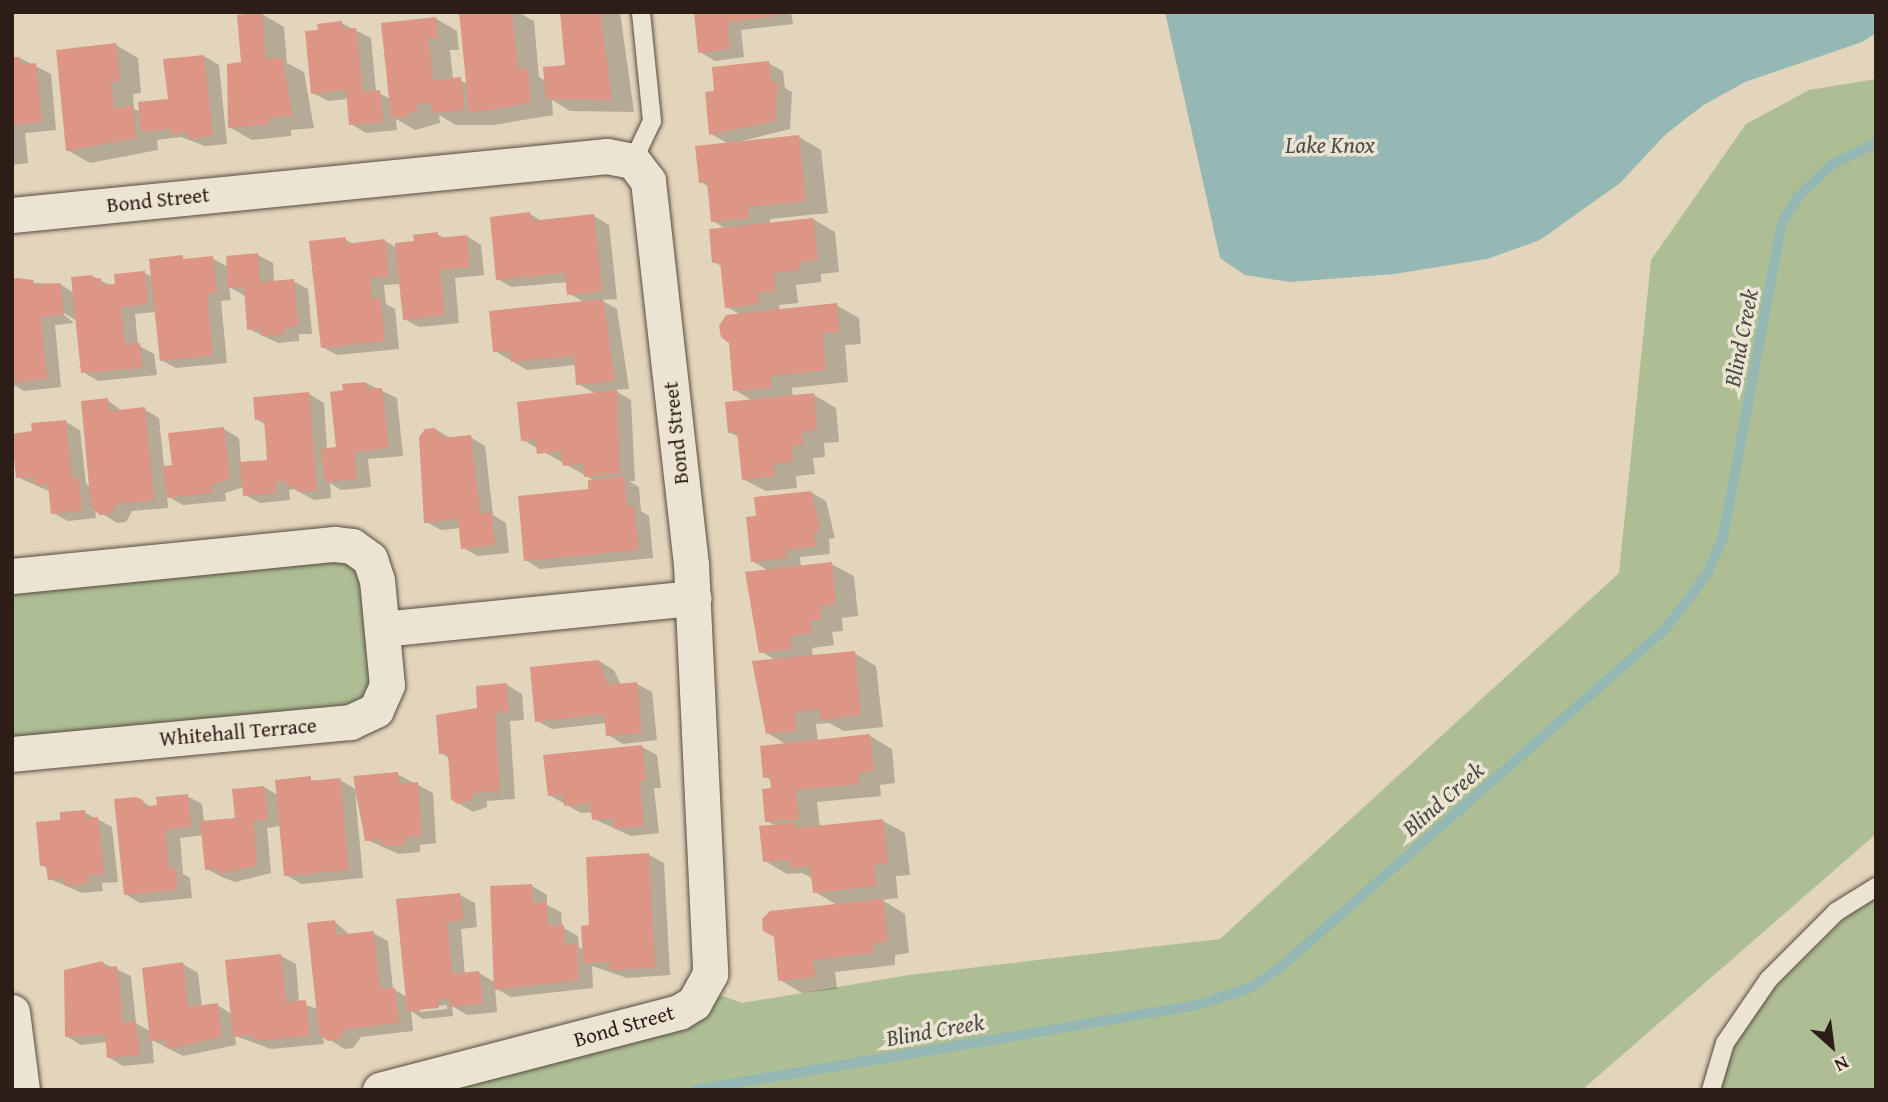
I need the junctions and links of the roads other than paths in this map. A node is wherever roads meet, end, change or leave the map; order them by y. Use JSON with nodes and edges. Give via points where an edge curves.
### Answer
{"nodes":[{"id":1,"x":641,"y":12,"type":"edge"},
{"id":2,"x":634,"y":161,"type":"junction"},
{"id":3,"x":12,"y":215,"type":"edge"},
{"id":4,"x":12,"y":576,"type":"edge"},
{"id":5,"x":693,"y":598,"type":"junction"},
{"id":6,"x":382,"y":629,"type":"junction"},
{"id":7,"x":12,"y":754,"type":"edge"},
{"id":8,"x":1876,"y":887,"type":"edge"},
{"id":9,"x":12,"y":1012,"type":"edge"},
{"id":10,"x":22,"y":1090,"type":"edge"},
{"id":11,"x":380,"y":1090,"type":"edge"},
{"id":12,"x":1711,"y":1090,"type":"edge"}],
"edges":[{"from":1,"to":2,"type":"lane","via":[[652,121]]},
{"from":2,"to":3,"type":"street","name":"Bond Street","via":[[607,156]]},
{"from":2,"to":5,"type":"street","name":"Bond Street","via":[[651,193]]},
{"from":4,"to":6,"type":"street","name":"Whitehall Terrace","via":[[341,544],[363,551],[370,559]]},
{"from":5,"to":6,"type":"street"},
{"from":5,"to":11,"type":"street","name":"Bond Street","via":[[711,956],[705,990],[679,1012]]},
{"from":6,"to":7,"type":"street","name":"Whitehall Terrace","via":[[386,695],[376,710],[360,719]]},
{"from":8,"to":12,"type":"lane","via":[[1827,920],[1769,979],[1725,1043]]},
{"from":9,"to":10,"type":"street"}]}
